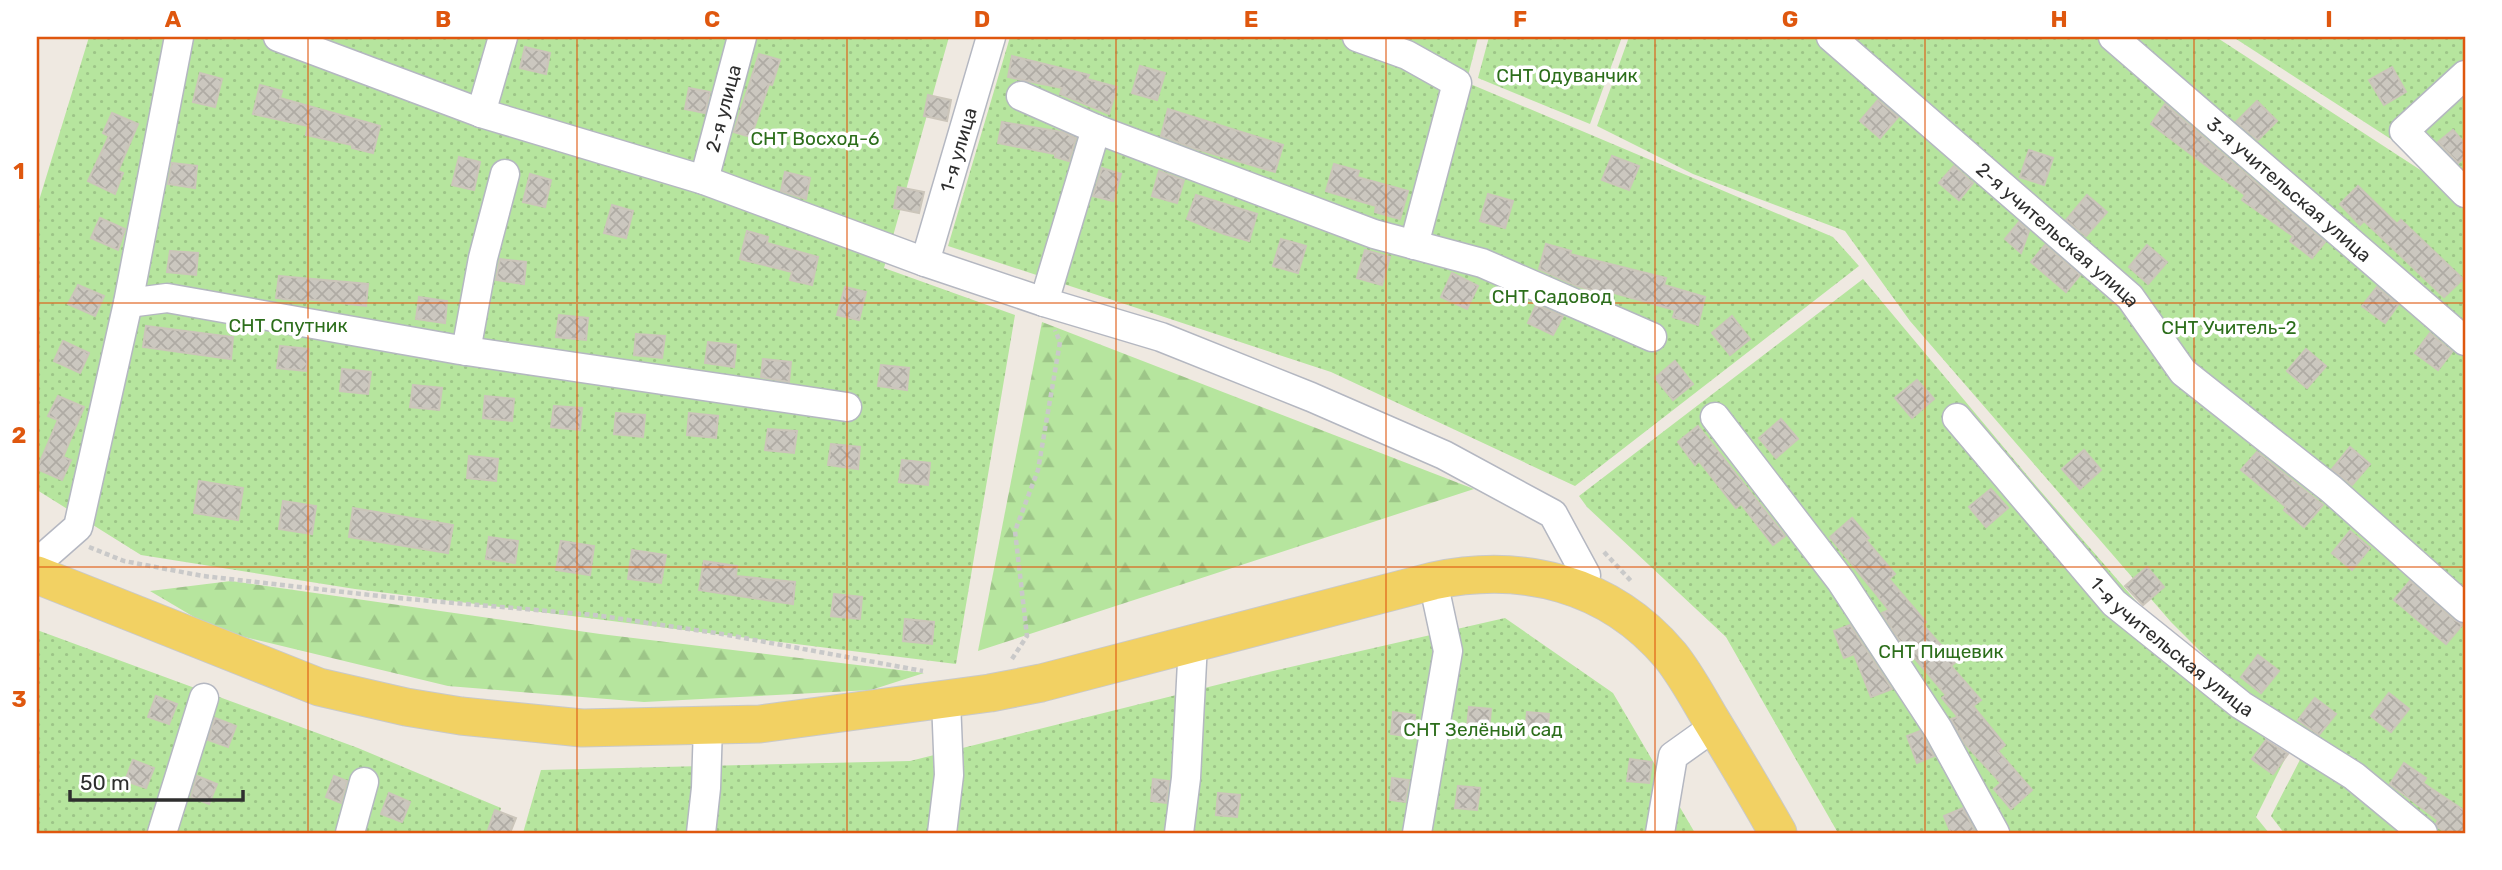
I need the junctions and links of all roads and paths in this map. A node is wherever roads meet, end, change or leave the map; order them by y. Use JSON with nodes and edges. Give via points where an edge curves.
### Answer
{"nodes":[{"id":1,"x":179,"y":37,"type":"edge"},
{"id":2,"x":278,"y":37,"type":"edge"},
{"id":3,"x":503,"y":37,"type":"edge"},
{"id":4,"x":742,"y":37,"type":"edge"},
{"id":5,"x":991,"y":37,"type":"edge"},
{"id":6,"x":1357,"y":37,"type":"edge"},
{"id":7,"x":1831,"y":37,"type":"edge"},
{"id":8,"x":2128,"y":42,"type":"edge"},
{"id":9,"x":2465,"y":75,"type":"edge"},
{"id":10,"x":1021,"y":96,"type":"dead end"},
{"id":11,"x":481,"y":113,"type":"junction"},
{"id":12,"x":1096,"y":129,"type":"junction"},
{"id":13,"x":505,"y":174,"type":"dead end"},
{"id":14,"x":704,"y":180,"type":"junction"},
{"id":15,"x":2465,"y":193,"type":"edge"},
{"id":16,"x":1414,"y":245,"type":"junction"},
{"id":17,"x":925,"y":262,"type":"junction"},
{"id":18,"x":1044,"y":302,"type":"junction"},
{"id":19,"x":128,"y":303,"type":"junction"},
{"id":20,"x":1653,"y":337,"type":"dead end"},
{"id":21,"x":2465,"y":341,"type":"edge"},
{"id":22,"x":466,"y":351,"type":"junction"},
{"id":23,"x":847,"y":407,"type":"dead end"},
{"id":24,"x":1715,"y":417,"type":"dead end"},
{"id":25,"x":1957,"y":418,"type":"dead end"},
{"id":26,"x":66,"y":539,"type":"junction"},
{"id":27,"x":37,"y":563,"type":"edge"},
{"id":28,"x":37,"y":575,"type":"edge"},
{"id":29,"x":1433,"y":581,"type":"junction"},
{"id":30,"x":1583,"y":591,"type":"junction"},
{"id":31,"x":2465,"y":608,"type":"edge"},
{"id":32,"x":1193,"y":643,"type":"junction"},
{"id":33,"x":941,"y":687,"type":"junction"},
{"id":34,"x":989,"y":693,"type":"junction"},
{"id":35,"x":204,"y":698,"type":"dead end"},
{"id":36,"x":708,"y":725,"type":"junction"},
{"id":37,"x":1715,"y":726,"type":"junction"},
{"id":38,"x":364,"y":782,"type":"dead end"},
{"id":39,"x":162,"y":833,"type":"edge"},
{"id":40,"x":350,"y":833,"type":"edge"},
{"id":41,"x":701,"y":833,"type":"edge"},
{"id":42,"x":942,"y":833,"type":"edge"},
{"id":43,"x":1179,"y":833,"type":"edge"},
{"id":44,"x":1417,"y":833,"type":"edge"},
{"id":45,"x":1660,"y":833,"type":"edge"},
{"id":46,"x":1778,"y":833,"type":"edge"},
{"id":47,"x":1995,"y":833,"type":"edge"},
{"id":48,"x":2423,"y":833,"type":"edge"}],
"edges":[{"from":1,"to":19,"type":"street"},
{"from":2,"to":11,"type":"street"},
{"from":3,"to":11,"type":"street"},
{"from":4,"to":14,"type":"street","name":"2-я улица"},
{"from":5,"to":17,"type":"street","name":"1-я улица"},
{"from":6,"to":16,"type":"street","via":[[1408,55],[1457,83]]},
{"from":7,"to":31,"type":"street","name":"2-я учительская улица","via":[[2130,297],[2183,372],[2331,489]]},
{"from":8,"to":21,"type":"street","name":"3-я учительская улица"},
{"from":9,"to":15,"type":"street","via":[[2404,131]]},
{"from":10,"to":12,"type":"street"},
{"from":11,"to":14,"type":"street"},
{"from":12,"to":16,"type":"street"},
{"from":12,"to":18,"type":"street"},
{"from":13,"to":22,"type":"street","via":[[483,257]]},
{"from":14,"to":17,"type":"street"},
{"from":16,"to":20,"type":"street","via":[[1482,262]]},
{"from":17,"to":18,"type":"street"},
{"from":18,"to":30,"type":"street","via":[[1161,337],[1311,397],[1456,462],[1553,514],[1586,575]]},
{"from":18,"to":34,"type":"path","via":[[1060,342],[1038,470],[1015,531],[1027,636]]},
{"from":19,"to":22,"type":"street","via":[[167,298]]},
{"from":19,"to":26,"type":"street","via":[[78,527]]},
{"from":22,"to":23,"type":"street"},
{"from":24,"to":47,"type":"street","via":[[1841,580],[1938,729]]},
{"from":25,"to":48,"type":"street","name":"1-я учительская улица","via":[[2114,603],[2242,705],[2354,776]]},
{"from":26,"to":27,"type":"street"},
{"from":26,"to":33,"type":"path","via":[[124,561],[203,576],[594,615],[722,634]]},
{"from":28,"to":36,"type":"main road","via":[[319,687],[406,707],[582,728]]},
{"from":29,"to":30,"type":"main road","via":[[1508,573]]},
{"from":29,"to":32,"type":"main road"},
{"from":29,"to":44,"type":"street","via":[[1448,652]]},
{"from":30,"to":37,"type":"main road","via":[[1651,636],[1686,677]]},
{"from":32,"to":34,"type":"main road"},
{"from":32,"to":43,"type":"street"},
{"from":33,"to":34,"type":"main road"},
{"from":33,"to":36,"type":"main road","via":[[760,724]]},
{"from":33,"to":42,"type":"street","via":[[949,775]]},
{"from":35,"to":39,"type":"street"},
{"from":36,"to":41,"type":"street"},
{"from":37,"to":45,"type":"street","via":[[1673,756]]},
{"from":37,"to":46,"type":"main road"},
{"from":38,"to":40,"type":"street"}]}
